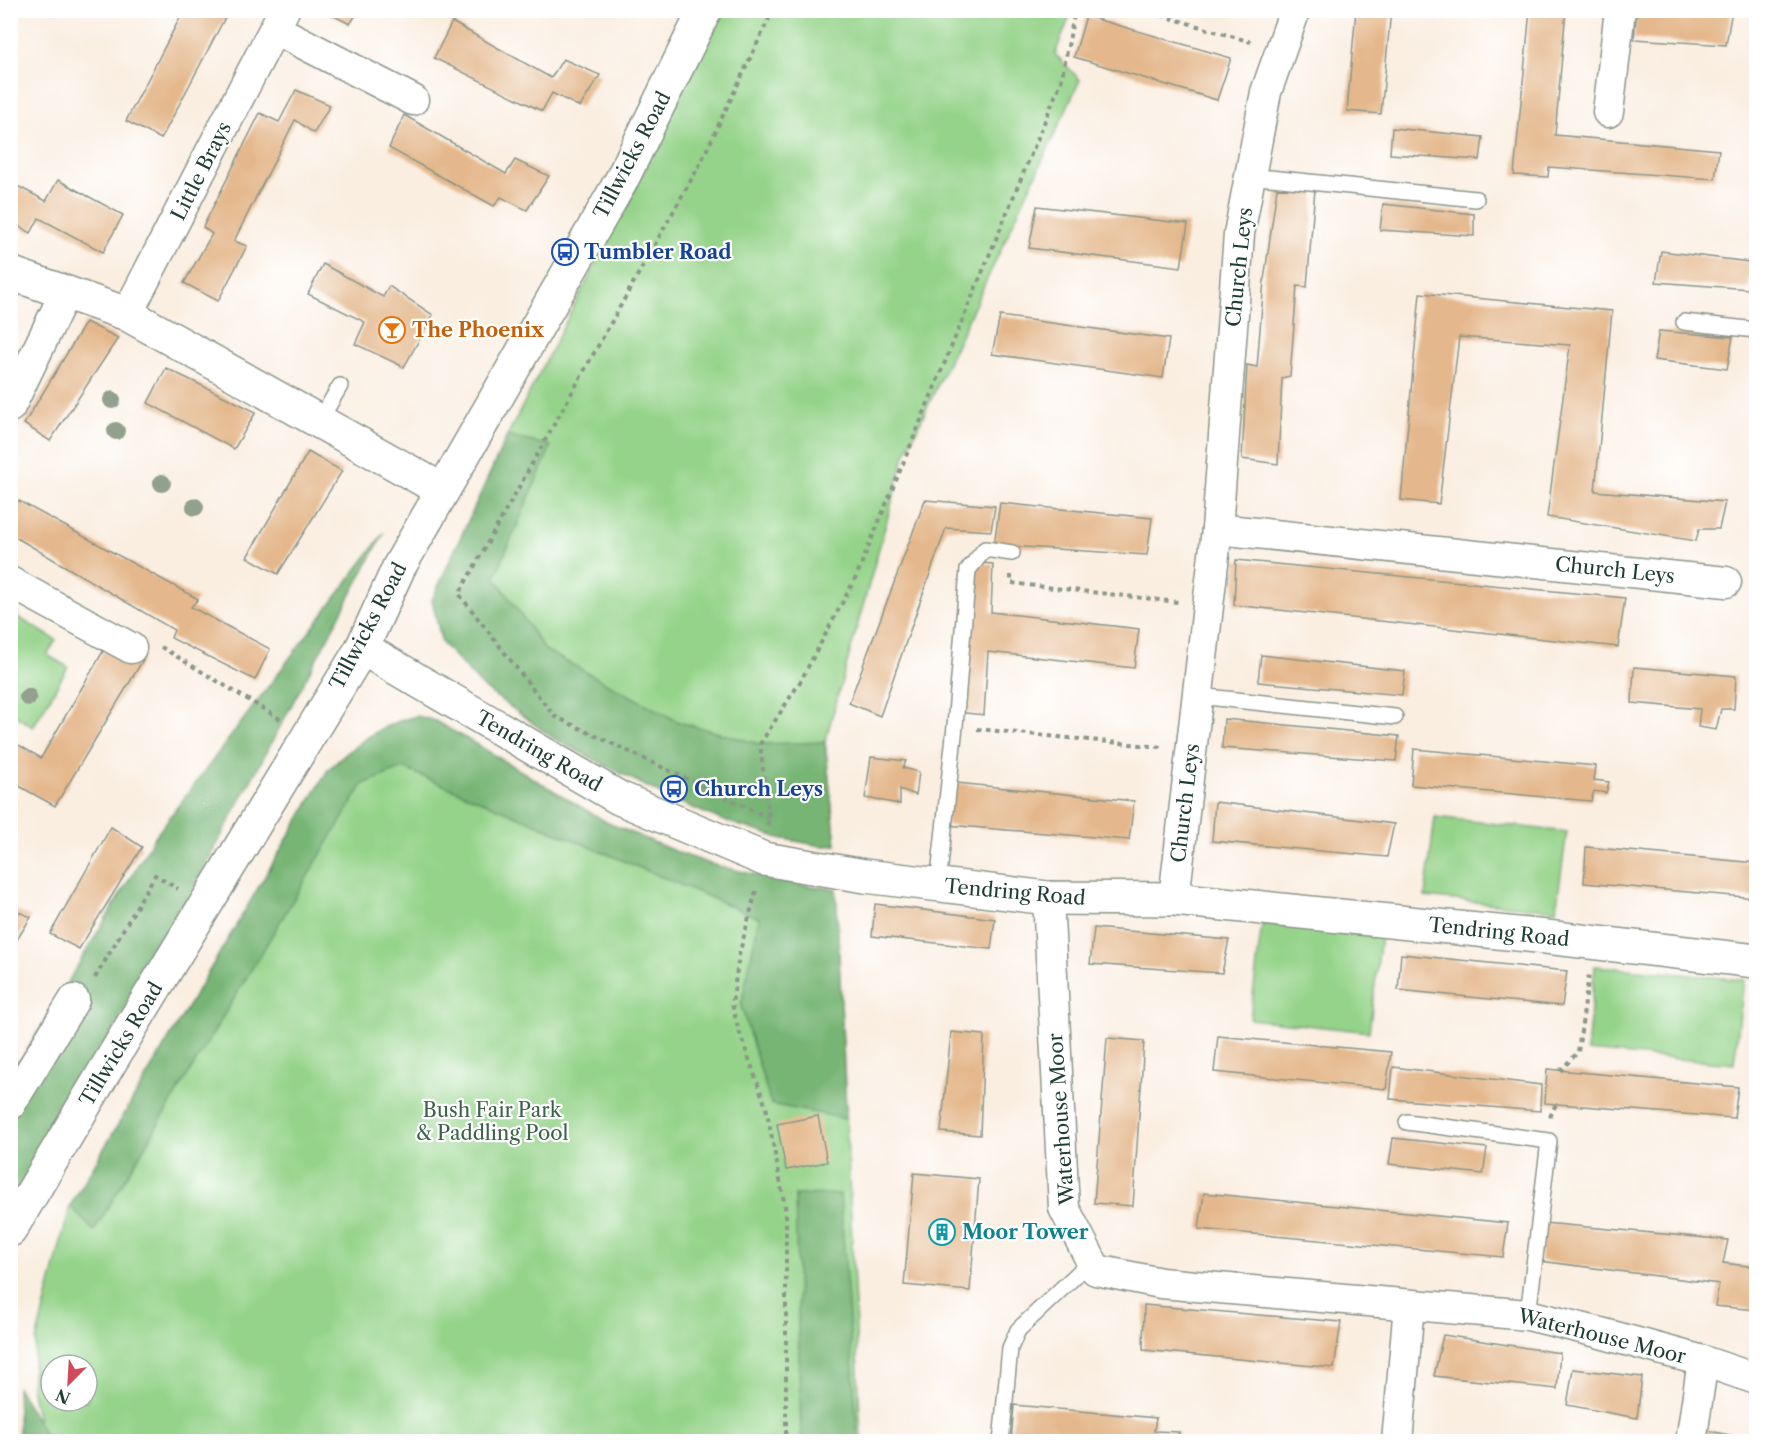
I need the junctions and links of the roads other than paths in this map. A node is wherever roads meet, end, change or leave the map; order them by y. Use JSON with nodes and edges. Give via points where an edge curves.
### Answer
{"nodes":[{"id":1,"x":705,"y":10,"type":"edge"},
{"id":2,"x":1295,"y":10,"type":"edge"},
{"id":3,"x":1620,"y":10,"type":"edge"},
{"id":4,"x":280,"y":20,"type":"edge"},
{"id":5,"x":413,"y":100,"type":"dead end"},
{"id":6,"x":1608,"y":112,"type":"dead end"},
{"id":7,"x":1250,"y":176,"type":"junction"},
{"id":8,"x":1476,"y":199,"type":"dead end"},
{"id":9,"x":10,"y":273,"type":"edge"},
{"id":10,"x":66,"y":291,"type":"junction"},
{"id":11,"x":128,"y":314,"type":"junction"},
{"id":12,"x":1684,"y":322,"type":"dead end"},
{"id":13,"x":1756,"y":330,"type":"edge"},
{"id":14,"x":340,"y":386,"type":"dead end"},
{"id":15,"x":10,"y":407,"type":"edge"},
{"id":16,"x":319,"y":422,"type":"junction"},
{"id":17,"x":442,"y":490,"type":"junction"},
{"id":18,"x":1217,"y":529,"type":"junction"},
{"id":19,"x":1012,"y":553,"type":"road end"},
{"id":20,"x":10,"y":582,"type":"edge"},
{"id":21,"x":1726,"y":582,"type":"dead end"},
{"id":22,"x":131,"y":648,"type":"road end"},
{"id":23,"x":362,"y":648,"type":"junction"},
{"id":24,"x":1198,"y":696,"type":"junction"},
{"id":25,"x":1395,"y":717,"type":"dead end"},
{"id":26,"x":938,"y":885,"type":"junction"},
{"id":27,"x":1048,"y":898,"type":"junction"},
{"id":28,"x":1174,"y":899,"type":"junction"},
{"id":29,"x":1756,"y":961,"type":"edge"},
{"id":30,"x":74,"y":1000,"type":"road end"},
{"id":31,"x":10,"y":1105,"type":"edge"},
{"id":32,"x":1407,"y":1122,"type":"dead end"},
{"id":33,"x":10,"y":1230,"type":"edge"},
{"id":34,"x":1091,"y":1261,"type":"junction"},
{"id":35,"x":1409,"y":1305,"type":"junction"},
{"id":36,"x":1528,"y":1316,"type":"junction"},
{"id":37,"x":1703,"y":1361,"type":"junction"},
{"id":38,"x":1756,"y":1379,"type":"edge"},
{"id":39,"x":1001,"y":1442,"type":"edge"},
{"id":40,"x":1397,"y":1442,"type":"edge"},
{"id":41,"x":1691,"y":1442,"type":"edge"}],
"edges":[{"from":1,"to":17,"type":"street","name":"Tillwicks Road","via":[[621,181]]},
{"from":2,"to":7,"type":"street","name":"Church Leys","via":[[1266,92]]},
{"from":3,"to":6,"type":"street"},
{"from":4,"to":5,"type":"street","name":"Little Brays"},
{"from":4,"to":11,"type":"street","name":"Little Brays"},
{"from":7,"to":8,"type":"lane"},
{"from":7,"to":18,"type":"street","name":"Church Leys","via":[[1239,234]]},
{"from":9,"to":10,"type":"street"},
{"from":10,"to":11,"type":"street"},
{"from":10,"to":15,"type":"street"},
{"from":11,"to":16,"type":"street"},
{"from":12,"to":13,"type":"lane"},
{"from":14,"to":16,"type":"lane"},
{"from":16,"to":17,"type":"street"},
{"from":17,"to":23,"type":"street","name":"Tillwicks Road","via":[[399,567]]},
{"from":18,"to":21,"type":"street","name":"Church Leys"},
{"from":18,"to":24,"type":"street","name":"Church Leys"},
{"from":19,"to":26,"type":"lane","via":[[985,549],[968,570]]},
{"from":20,"to":22,"type":"street"},
{"from":23,"to":26,"type":"street","name":"Tendring Road","via":[[620,798],[764,859]]},
{"from":23,"to":33,"type":"street","name":"Tillwicks Road"},
{"from":24,"to":25,"type":"lane"},
{"from":24,"to":28,"type":"street","name":"Church Leys"},
{"from":26,"to":27,"type":"street","name":"Tendring Road"},
{"from":27,"to":28,"type":"street","name":"Tendring Road"},
{"from":27,"to":34,"type":"street","name":"Waterhouse Moor","via":[[1064,1208]]},
{"from":28,"to":29,"type":"street","name":"Tendring Road"},
{"from":30,"to":31,"type":"street"},
{"from":32,"to":36,"type":"lane","via":[[1549,1141]]},
{"from":34,"to":35,"type":"street","name":"Waterhouse Moor","via":[[1096,1270],[1161,1283]]},
{"from":34,"to":39,"type":"lane","via":[[1018,1330],[1010,1348]]},
{"from":35,"to":36,"type":"street","name":"Waterhouse Moor"},
{"from":35,"to":40,"type":"street"},
{"from":36,"to":37,"type":"street","name":"Waterhouse Moor"},
{"from":37,"to":38,"type":"street","name":"Waterhouse Moor"},
{"from":37,"to":41,"type":"street"}]}
